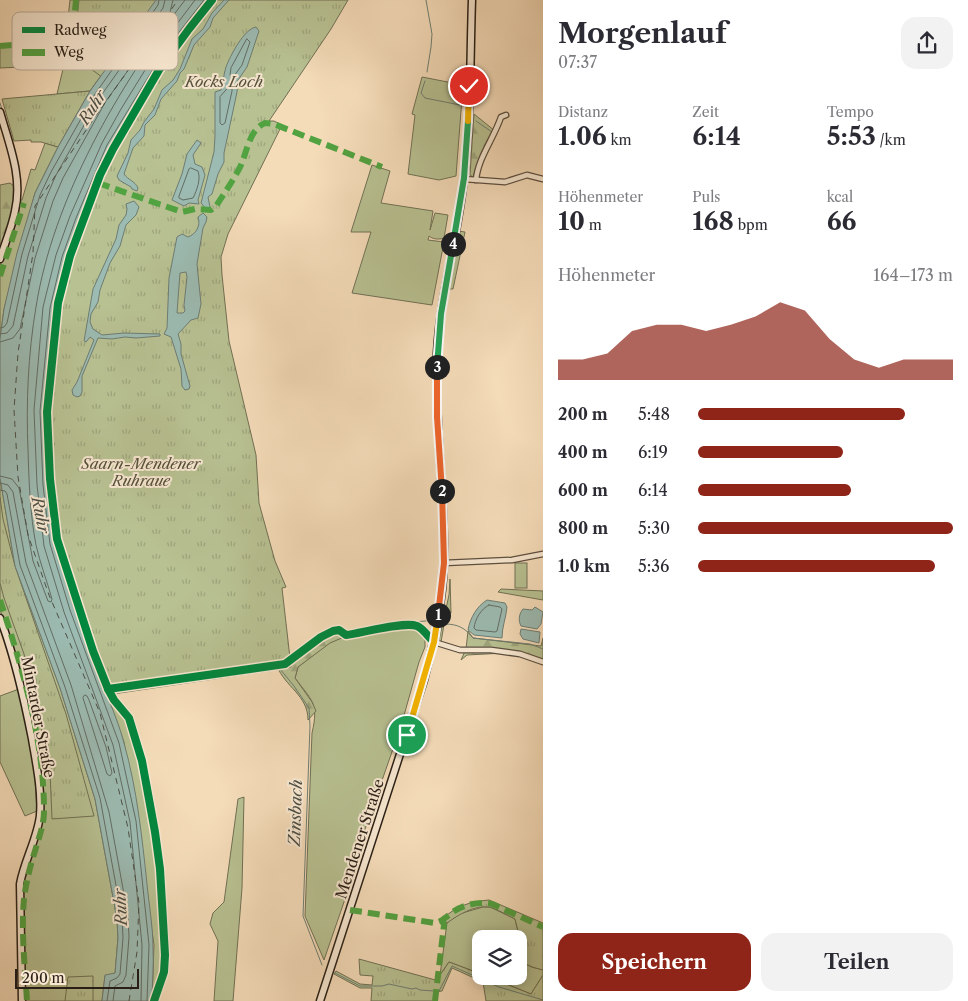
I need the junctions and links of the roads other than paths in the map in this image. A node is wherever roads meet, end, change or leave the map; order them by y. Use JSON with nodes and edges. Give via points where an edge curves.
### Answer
{"nodes":[{"id":1,"x":472,"y":0,"type":"edge"},
{"id":2,"x":0,"y":112,"type":"edge"},
{"id":3,"x":506,"y":115,"type":"dead end"},
{"id":4,"x":464,"y":178,"type":"junction"},
{"id":5,"x":543,"y":179,"type":"edge"},
{"id":6,"x":476,"y":180,"type":"junction"},
{"id":7,"x":0,"y":259,"type":"edge"},
{"id":8,"x":543,"y":554,"type":"edge"},
{"id":9,"x":444,"y":563,"type":"junction"},
{"id":10,"x":0,"y":618,"type":"edge"},
{"id":11,"x":434,"y":642,"type":"junction"},
{"id":12,"x":543,"y":662,"type":"edge"},
{"id":13,"x":22,"y":1001,"type":"edge"},
{"id":14,"x":320,"y":1001,"type":"edge"}],
"edges":[{"from":1,"to":4,"type":"main road","name":"Mendener Straße"},
{"from":2,"to":7,"type":"main road","via":[[12,149],[18,193]]},
{"from":3,"to":6,"type":"street","via":[[501,117]]},
{"from":4,"to":6,"type":"street"},
{"from":4,"to":9,"type":"main road","name":"Mendener Straße","via":[[444,290],[437,352]]},
{"from":5,"to":6,"type":"street","via":[[527,175],[505,182]]},
{"from":8,"to":9,"type":"street","via":[[512,560]]},
{"from":9,"to":11,"type":"main road","name":"Mendener Straße"},
{"from":10,"to":13,"type":"main road","name":"Mintarder Straße","via":[[23,695],[39,792],[37,830],[20,884]]},
{"from":11,"to":12,"type":"street","via":[[460,650],[520,654]]},
{"from":11,"to":14,"type":"main road","name":"Mendener Straße","via":[[413,717]]}]}
